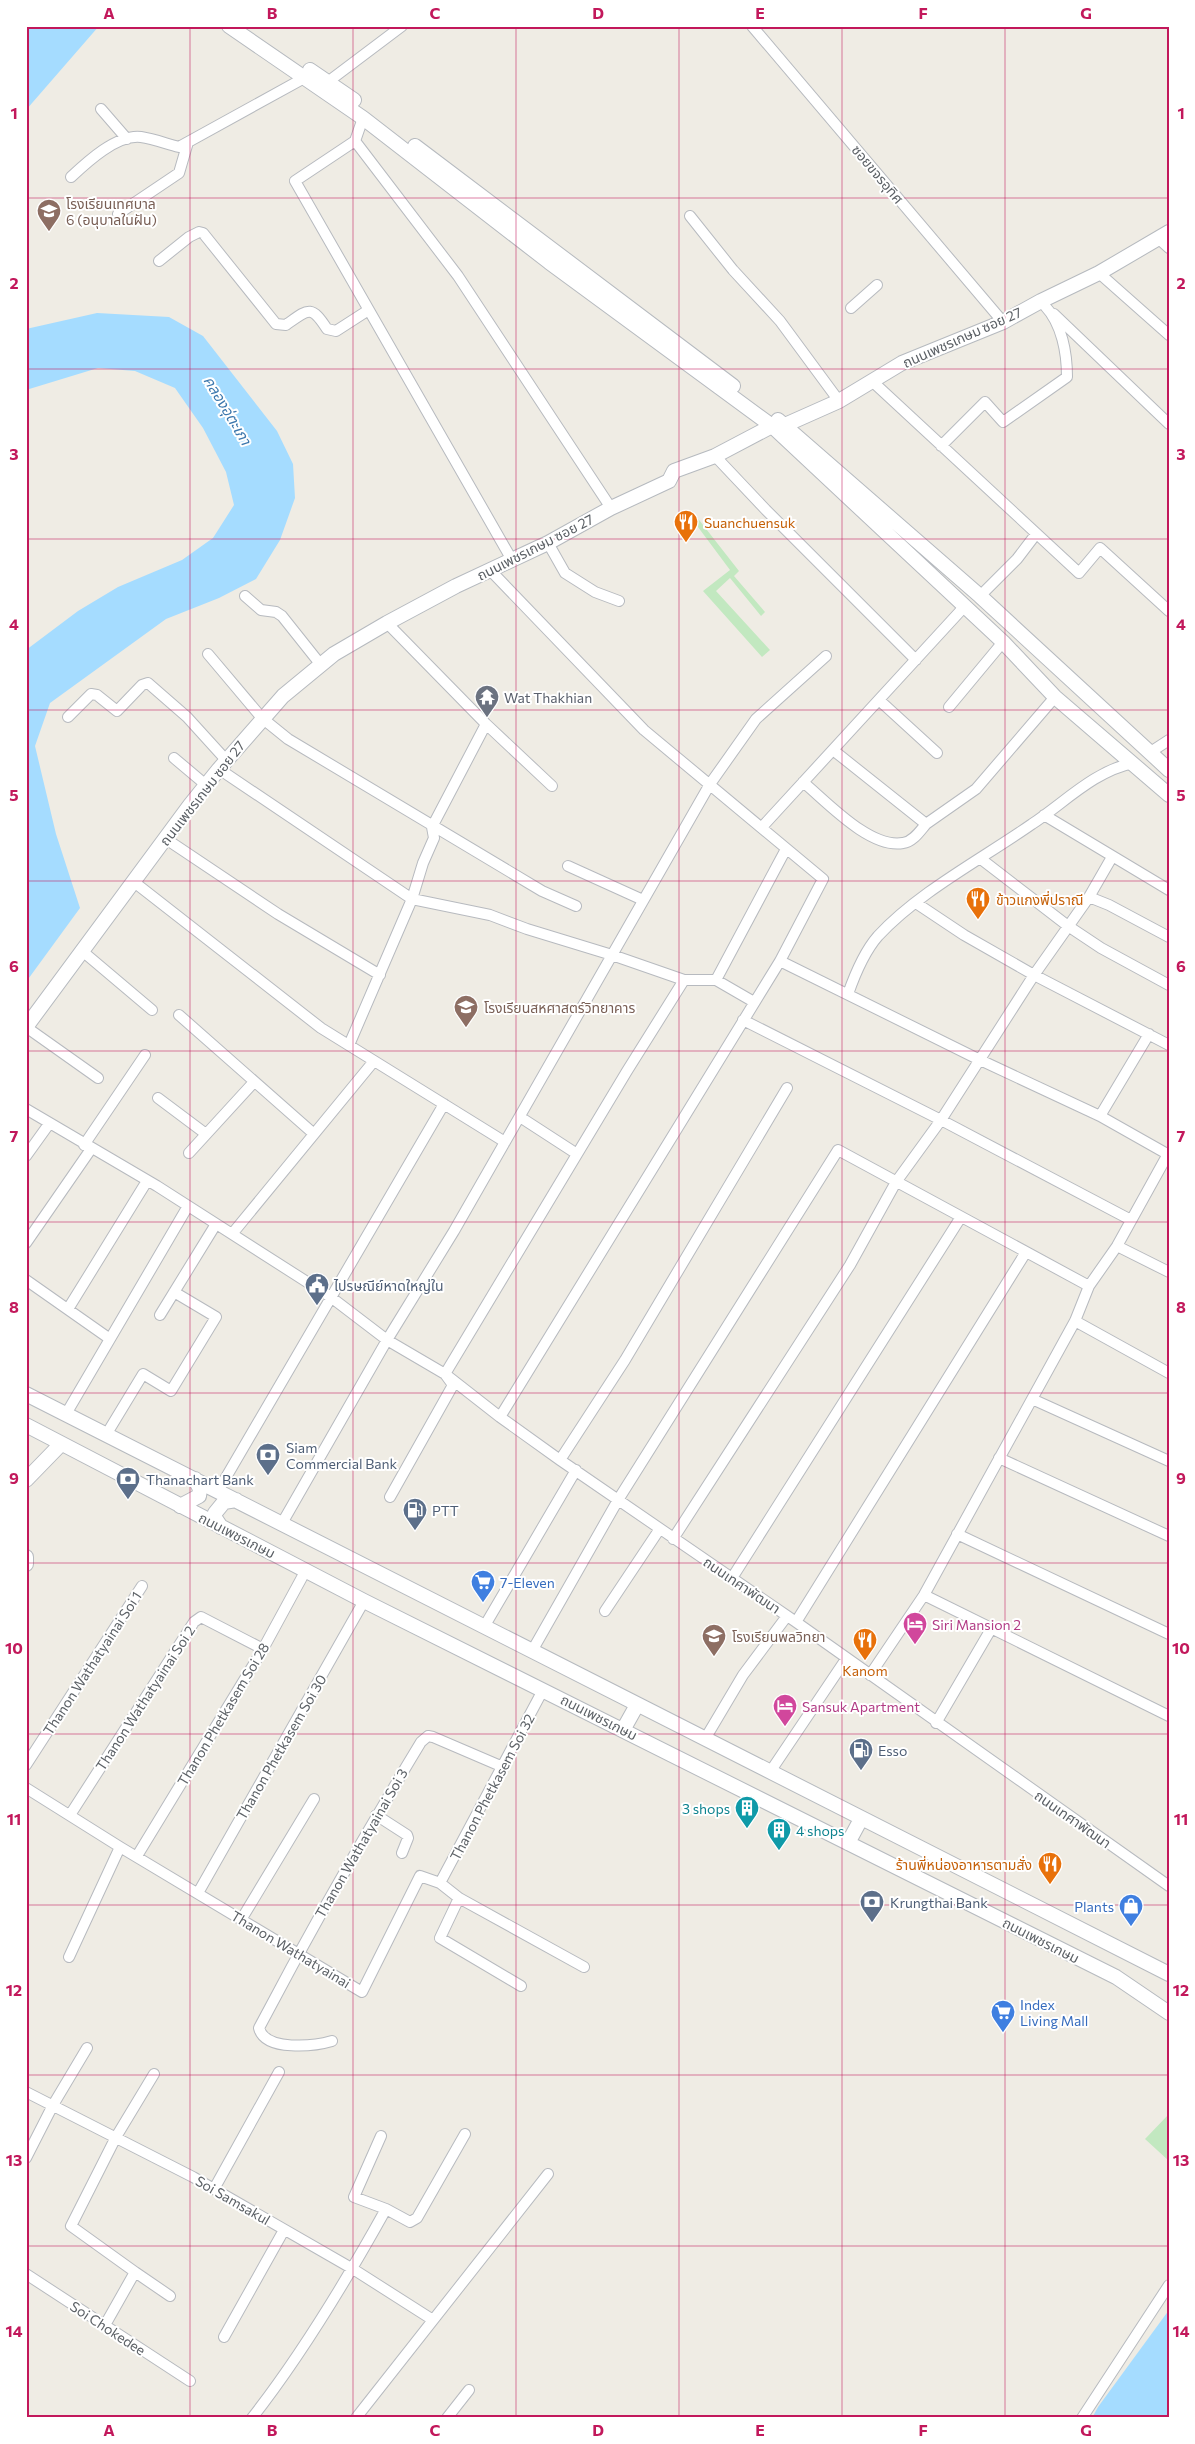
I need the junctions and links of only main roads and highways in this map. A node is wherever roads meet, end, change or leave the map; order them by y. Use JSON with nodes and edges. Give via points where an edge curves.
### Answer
{"nodes":[{"id":1,"x":229,"y":26,"type":"edge"},
{"id":2,"x":242,"y":26,"type":"edge"},
{"id":3,"x":405,"y":144,"type":"junction"},
{"id":4,"x":1163,"y":235,"type":"edge"},
{"id":5,"x":778,"y":426,"type":"junction"},
{"id":6,"x":1169,"y":770,"type":"edge"},
{"id":7,"x":1169,"y":795,"type":"edge"},
{"id":8,"x":26,"y":1027,"type":"edge"},
{"id":9,"x":26,"y":1394,"type":"edge"},
{"id":10,"x":26,"y":1425,"type":"edge"},
{"id":11,"x":61,"y":1444,"type":"junction"},
{"id":12,"x":194,"y":1479,"type":"junction"},
{"id":13,"x":26,"y":1480,"type":"edge"},
{"id":14,"x":236,"y":1500,"type":"junction"},
{"id":15,"x":180,"y":1506,"type":"junction"},
{"id":16,"x":221,"y":1527,"type":"junction"},
{"id":17,"x":26,"y":1557,"type":"edge"},
{"id":18,"x":26,"y":1564,"type":"edge"},
{"id":19,"x":637,"y":1705,"type":"junction"},
{"id":20,"x":623,"y":1730,"type":"junction"},
{"id":21,"x":861,"y":1819,"type":"junction"},
{"id":22,"x":848,"y":1843,"type":"junction"},
{"id":23,"x":1169,"y":1974,"type":"edge"},
{"id":24,"x":1169,"y":2013,"type":"edge"}],
"edges":[{"from":1,"to":3,"type":"main road"},
{"from":2,"to":3,"type":"main road","via":[[328,81]]},
{"from":3,"to":5,"type":"main road"},
{"from":4,"to":5,"type":"main road","name":"ถนนเพชรเกษม ซอย 27","via":[[1043,303],[902,363],[839,401]]},
{"from":5,"to":6,"type":"main road","via":[[980,596]]},
{"from":5,"to":7,"type":"main road","via":[[1002,642],[1055,698]]},
{"from":5,"to":8,"type":"main road","name":"ถนนเพชรเกษม ซอย 27","via":[[715,456],[674,471],[669,481],[456,586],[334,654],[283,696],[206,785]]},
{"from":9,"to":12,"type":"main road","name":"ถนนเพชรเกษม"},
{"from":10,"to":11,"type":"main road","name":"ถนนเพชรเกษม"},
{"from":11,"to":13,"type":"main road"},
{"from":11,"to":15,"type":"main road","name":"ถนนเพชรเกษม"},
{"from":12,"to":14,"type":"main road","name":"ถนนเพชรเกษม"},
{"from":12,"to":15,"type":"main road","via":[[200,1489],[199,1496]]},
{"from":14,"to":16,"type":"main road","via":[[224,1502],[215,1513]]},
{"from":14,"to":19,"type":"main road","name":"ถนนเพชรเกษม"},
{"from":15,"to":16,"type":"main road","name":"ถนนเพชรเกษม"},
{"from":16,"to":20,"type":"main road","name":"ถนนเพชรเกษม"},
{"from":17,"to":18,"type":"main road"},
{"from":19,"to":20,"type":"main road"},
{"from":19,"to":21,"type":"main road","name":"ถนนเพชรเกษม"},
{"from":20,"to":22,"type":"main road","name":"ถนนเพชรเกษม"},
{"from":21,"to":22,"type":"main road"},
{"from":21,"to":23,"type":"main road","name":"ถนนเพชรเกษม"},
{"from":22,"to":24,"type":"main road","name":"ถนนเพชรเกษม","via":[[1116,1977]]}]}
